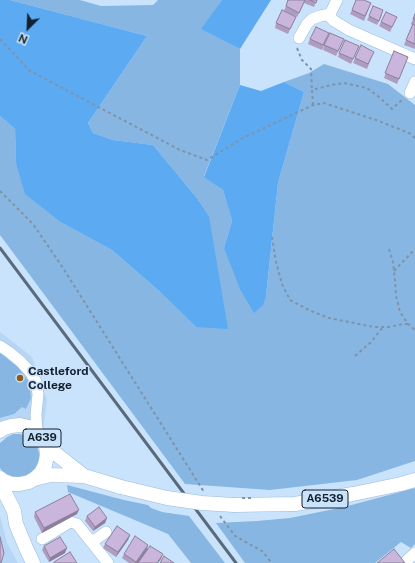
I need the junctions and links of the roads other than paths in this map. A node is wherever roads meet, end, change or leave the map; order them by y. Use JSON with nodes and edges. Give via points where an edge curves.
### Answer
{"nodes":[{"id":1,"x":337,"y":0,"type":"edge"},
{"id":2,"x":330,"y":14,"type":"junction"},
{"id":3,"x":298,"y":41,"type":"road end"},
{"id":4,"x":415,"y":59,"type":"edge"},
{"id":5,"x":415,"y":82,"type":"edge"},
{"id":6,"x":410,"y":93,"type":"road end"},
{"id":7,"x":0,"y":346,"type":"edge"},
{"id":8,"x":37,"y":407,"type":"junction"},
{"id":9,"x":22,"y":425,"type":"junction"},
{"id":10,"x":1,"y":429,"type":"edge"},
{"id":11,"x":37,"y":432,"type":"junction"},
{"id":12,"x":46,"y":446,"type":"junction"},
{"id":13,"x":84,"y":476,"type":"junction"},
{"id":14,"x":0,"y":478,"type":"edge"},
{"id":15,"x":415,"y":480,"type":"edge"},
{"id":16,"x":32,"y":481,"type":"junction"},
{"id":17,"x":0,"y":483,"type":"edge"},
{"id":18,"x":14,"y":511,"type":"junction"},
{"id":19,"x":106,"y":532,"type":"dead end"},
{"id":20,"x":42,"y":539,"type":"dead end"},
{"id":21,"x":92,"y":542,"type":"junction"},
{"id":22,"x":415,"y":553,"type":"edge"},
{"id":23,"x":405,"y":562,"type":"edge"},
{"id":24,"x":33,"y":563,"type":"edge"},
{"id":25,"x":108,"y":563,"type":"edge"}],
"edges":[{"from":1,"to":2,"type":"street"},
{"from":2,"to":3,"type":"street","via":[[312,19]]},
{"from":2,"to":4,"type":"street","via":[[334,21],[349,30]]},
{"from":5,"to":6,"type":"street"},
{"from":7,"to":8,"type":"street","via":[[22,362],[31,373],[36,382]]},
{"from":8,"to":9,"type":"street"},
{"from":8,"to":11,"type":"street"},
{"from":9,"to":10,"type":"main road","number":"A639"},
{"from":9,"to":11,"type":"main road","number":"A639"},
{"from":11,"to":12,"type":"main road","number":"A639"},
{"from":12,"to":13,"type":"main road","number":"A6539"},
{"from":12,"to":16,"type":"main road","number":"A639","via":[[45,465]]},
{"from":13,"to":15,"type":"main road","number":"A6539","bridge":true,"via":[[167,498],[234,505],[295,504]]},
{"from":13,"to":16,"type":"main road","number":"A6539","via":[[51,475]]},
{"from":14,"to":16,"type":"main road","via":[[12,484]]},
{"from":16,"to":18,"type":"main road","number":"A639","via":[[20,492]]},
{"from":17,"to":18,"type":"main road"},
{"from":18,"to":24,"type":"main road","via":[[16,524]]},
{"from":19,"to":21,"type":"street"},
{"from":20,"to":21,"type":"street","via":[[70,522],[77,524]]},
{"from":21,"to":25,"type":"street"},
{"from":22,"to":23,"type":"street"}]}
